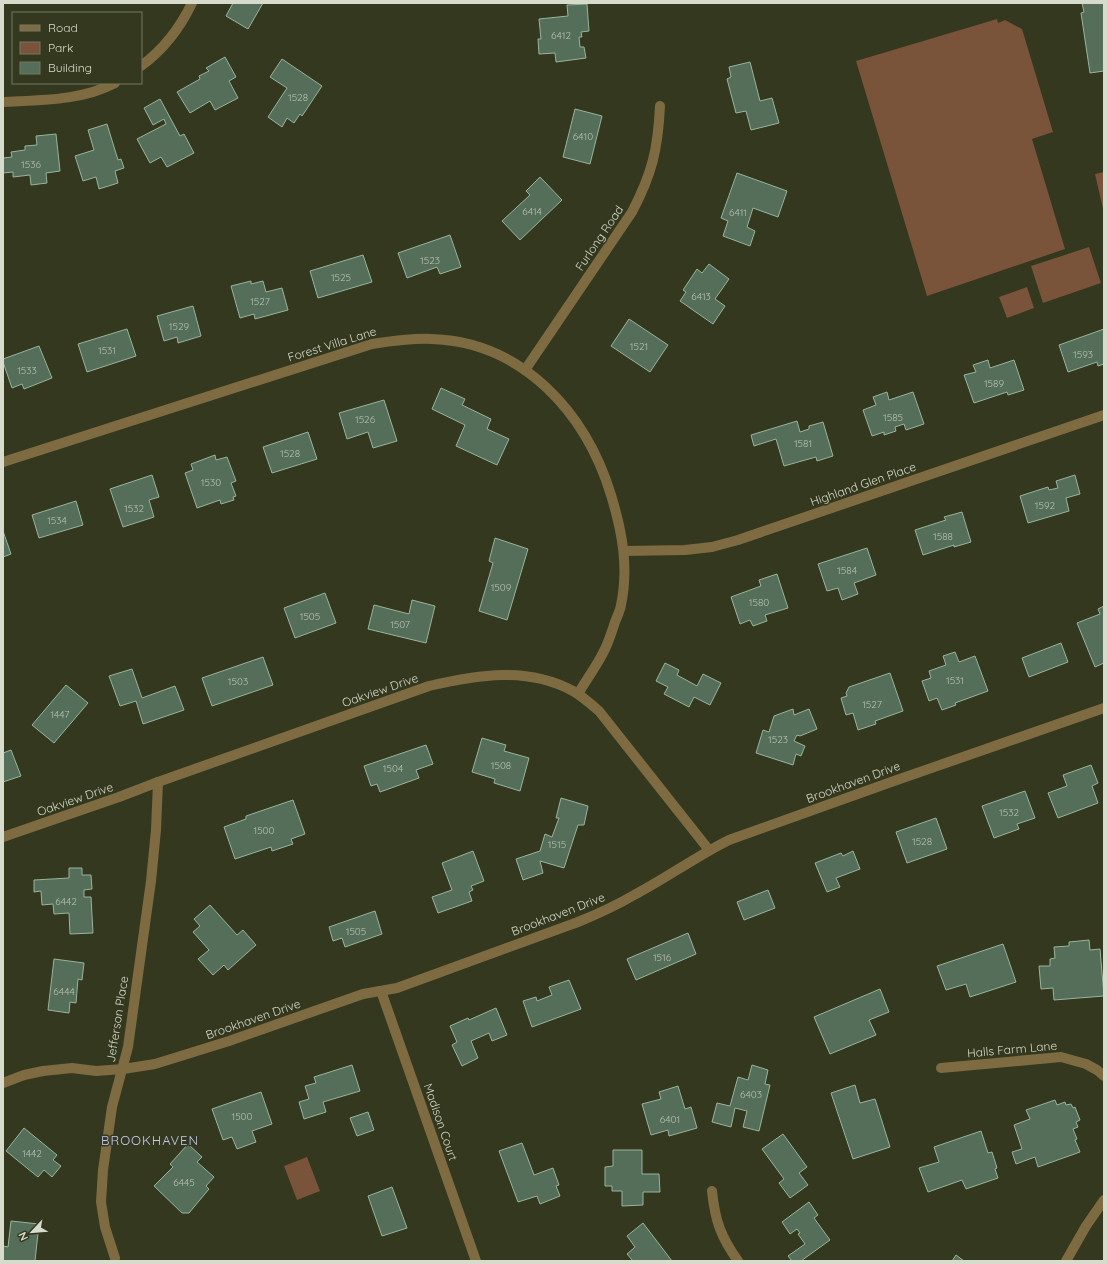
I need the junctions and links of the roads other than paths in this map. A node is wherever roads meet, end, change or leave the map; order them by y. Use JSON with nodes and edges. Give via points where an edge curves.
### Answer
{"nodes":[{"id":1,"x":192,"y":3,"type":"edge"},
{"id":2,"x":142,"y":65,"type":"edge"},
{"id":3,"x":113,"y":84,"type":"edge"},
{"id":4,"x":3,"y":102,"type":"edge"},
{"id":5,"x":660,"y":106,"type":"dead end"},
{"id":6,"x":525,"y":370,"type":"junction"},
{"id":7,"x":1104,"y":415,"type":"edge"},
{"id":8,"x":3,"y":462,"type":"edge"},
{"id":9,"x":624,"y":551,"type":"junction"},
{"id":10,"x":578,"y":694,"type":"junction"},
{"id":11,"x":1104,"y":708,"type":"edge"},
{"id":12,"x":158,"y":782,"type":"junction"},
{"id":13,"x":3,"y":837,"type":"edge"},
{"id":14,"x":709,"y":850,"type":"junction"},
{"id":15,"x":381,"y":991,"type":"junction"},
{"id":16,"x":941,"y":1068,"type":"dead end"},
{"id":17,"x":123,"y":1069,"type":"junction"},
{"id":18,"x":1104,"y":1076,"type":"edge"},
{"id":19,"x":3,"y":1083,"type":"edge"},
{"id":20,"x":712,"y":1192,"type":"dead end"},
{"id":21,"x":1104,"y":1200,"type":"edge"},
{"id":22,"x":115,"y":1258,"type":"dead end"},
{"id":23,"x":476,"y":1261,"type":"edge"},
{"id":24,"x":738,"y":1261,"type":"edge"},
{"id":25,"x":1066,"y":1261,"type":"edge"}],
"edges":[{"from":1,"to":2,"type":"street","via":[[186,17],[172,36]]},
{"from":3,"to":4,"type":"street","via":[[87,94]]},
{"from":5,"to":6,"type":"street","name":"Furlong Road","via":[[659,135],[654,163],[643,191],[632,212]]},
{"from":6,"to":8,"type":"street","name":"Forest Villa Lane","via":[[489,351],[464,343],[402,339],[372,344]]},
{"from":6,"to":9,"type":"street","name":"Forest Villa Lane","via":[[558,398],[577,421],[593,449],[607,482]]},
{"from":7,"to":9,"type":"street","name":"Highland Glen Place","via":[[738,540],[685,550]]},
{"from":9,"to":10,"type":"street","name":"Forest Villa Lane","via":[[625,579],[621,606],[604,652]]},
{"from":10,"to":12,"type":"street","name":"Oakview Drive","via":[[549,681],[528,676],[467,677],[429,686]]},
{"from":10,"to":14,"type":"street","name":"Oakview Drive","via":[[599,711]]},
{"from":11,"to":14,"type":"street","name":"Brookhaven Drive","via":[[820,807],[729,840]]},
{"from":12,"to":13,"type":"street","name":"Oakview Drive"},
{"from":12,"to":17,"type":"street","name":"Jefferson Place","via":[[150,881]]},
{"from":14,"to":15,"type":"street","name":"Brookhaven Drive","via":[[637,894],[578,922],[397,988]]},
{"from":15,"to":17,"type":"street","name":"Brookhaven Drive","via":[[363,994],[204,1050],[155,1064]]},
{"from":15,"to":23,"type":"street","name":"Madison Court"},
{"from":16,"to":18,"type":"street","name":"Halls Farm Lane","via":[[1061,1057],[1086,1064]]},
{"from":17,"to":19,"type":"street","name":"Brookhaven Drive","via":[[96,1071],[72,1068],[42,1071],[24,1074]]},
{"from":17,"to":22,"type":"street","name":"Jefferson Place","via":[[112,1107],[101,1202],[105,1227]]},
{"from":20,"to":24,"type":"street","via":[[720,1231]]},
{"from":21,"to":25,"type":"street"}]}
